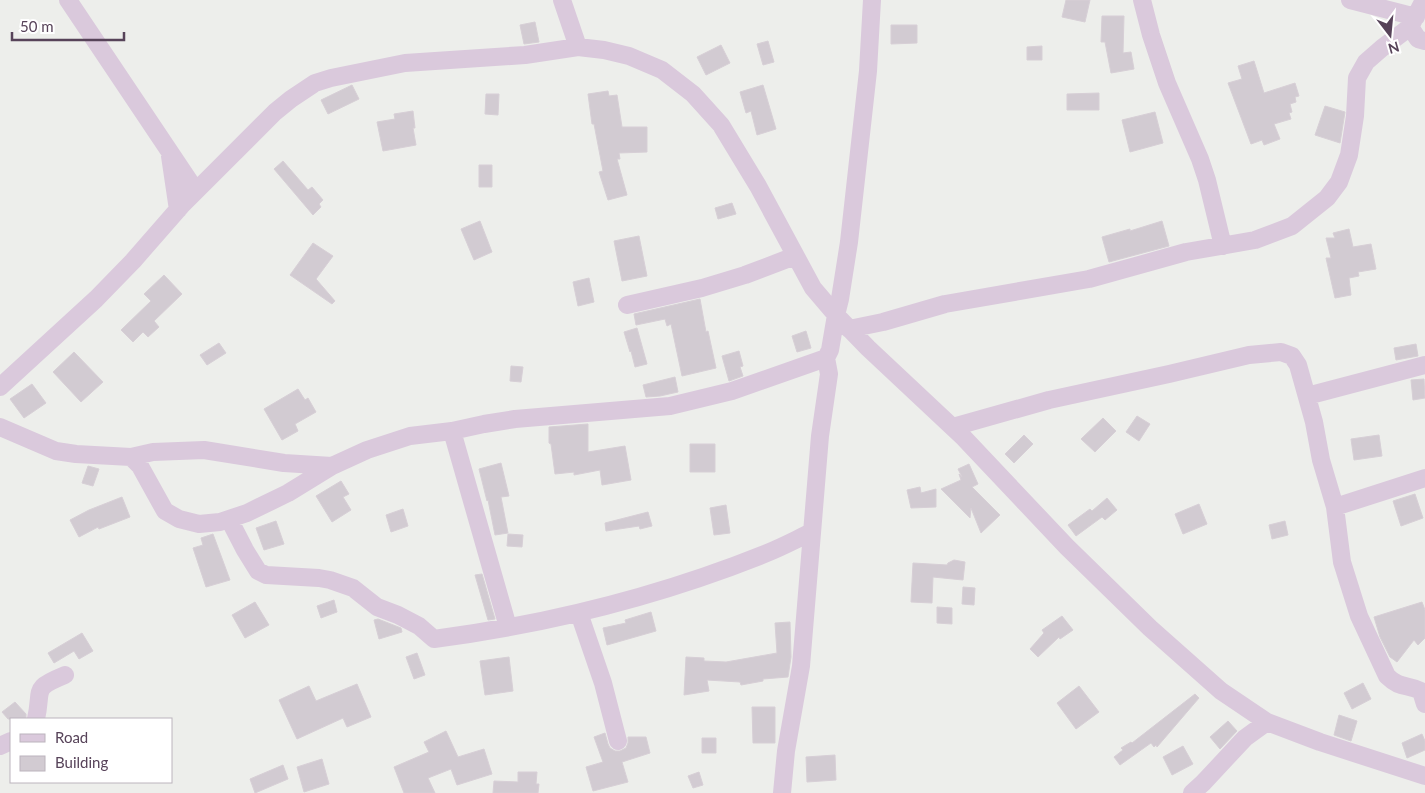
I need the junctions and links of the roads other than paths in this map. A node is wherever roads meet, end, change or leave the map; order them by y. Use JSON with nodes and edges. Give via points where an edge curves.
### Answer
{"nodes":[{"id":1,"x":68,"y":0,"type":"edge"},
{"id":2,"x":562,"y":0,"type":"edge"},
{"id":3,"x":872,"y":0,"type":"edge"},
{"id":4,"x":1142,"y":0,"type":"edge"},
{"id":5,"x":1350,"y":0,"type":"edge"},
{"id":6,"x":1424,"y":0,"type":"edge"},
{"id":7,"x":1413,"y":22,"type":"junction"},
{"id":8,"x":1425,"y":42,"type":"edge"},
{"id":9,"x":578,"y":47,"type":"junction"},
{"id":10,"x":169,"y":151,"type":"junction"},
{"id":11,"x":196,"y":191,"type":"junction"},
{"id":12,"x":178,"y":210,"type":"junction"},
{"id":13,"x":1224,"y":246,"type":"junction"},
{"id":14,"x":795,"y":256,"type":"junction"},
{"id":15,"x":627,"y":305,"type":"dead end"},
{"id":16,"x":836,"y":316,"type":"junction"},
{"id":17,"x":849,"y":329,"type":"junction"},
{"id":18,"x":826,"y":358,"type":"junction"},
{"id":19,"x":1425,"y":366,"type":"edge"},
{"id":20,"x":0,"y":387,"type":"edge"},
{"id":21,"x":1307,"y":396,"type":"junction"},
{"id":22,"x":0,"y":427,"type":"edge"},
{"id":23,"x":953,"y":427,"type":"junction"},
{"id":24,"x":452,"y":431,"type":"junction"},
{"id":25,"x":131,"y":457,"type":"junction"},
{"id":26,"x":332,"y":466,"type":"junction"},
{"id":27,"x":1425,"y":478,"type":"edge"},
{"id":28,"x":1335,"y":508,"type":"junction"},
{"id":29,"x":229,"y":519,"type":"junction"},
{"id":30,"x":812,"y":532,"type":"junction"},
{"id":31,"x":580,"y":613,"type":"junction"},
{"id":32,"x":508,"y":627,"type":"junction"},
{"id":33,"x":65,"y":675,"type":"dead end"},
{"id":34,"x":1425,"y":704,"type":"edge"},
{"id":35,"x":36,"y":718,"type":"edge"},
{"id":36,"x":1267,"y":722,"type":"junction"},
{"id":37,"x":618,"y":741,"type":"dead end"},
{"id":38,"x":1425,"y":776,"type":"edge"},
{"id":39,"x":782,"y":793,"type":"edge"},
{"id":40,"x":1192,"y":793,"type":"edge"}],
"edges":[{"from":1,"to":10,"type":"street"},
{"from":2,"to":9,"type":"street"},
{"from":3,"to":16,"type":"street","via":[[868,71],[850,232]]},
{"from":4,"to":13,"type":"street","via":[[1167,83],[1200,159]]},
{"from":5,"to":7,"type":"street"},
{"from":6,"to":7,"type":"street"},
{"from":7,"to":8,"type":"street","via":[[1418,38]]},
{"from":7,"to":13,"type":"street","via":[[1366,62],[1357,78],[1349,155],[1339,182],[1327,198],[1292,226],[1255,240]]},
{"from":9,"to":11,"type":"street","via":[[525,55],[405,63],[315,83],[275,112]]},
{"from":9,"to":14,"type":"street","via":[[629,56],[662,70],[693,94],[721,125]]},
{"from":10,"to":11,"type":"street"},
{"from":10,"to":12,"type":"street"},
{"from":11,"to":12,"type":"street"},
{"from":12,"to":20,"type":"street","via":[[96,298]]},
{"from":13,"to":17,"type":"street","via":[[1186,252],[1089,279],[944,304]]},
{"from":14,"to":15,"type":"street","via":[[702,288]]},
{"from":14,"to":16,"type":"street","via":[[813,288]]},
{"from":16,"to":17,"type":"street"},
{"from":16,"to":18,"type":"street"},
{"from":17,"to":23,"type":"street"},
{"from":18,"to":24,"type":"street","via":[[732,391],[670,406],[515,419]]},
{"from":18,"to":30,"type":"street","via":[[829,374]]},
{"from":19,"to":21,"type":"street"},
{"from":21,"to":23,"type":"street","via":[[1298,365],[1292,356],[1281,352],[1249,355],[1049,400]]},
{"from":21,"to":28,"type":"street"},
{"from":22,"to":25,"type":"street","via":[[56,451]]},
{"from":23,"to":36,"type":"street","via":[[1067,547],[1150,628],[1221,691]]},
{"from":24,"to":26,"type":"street","via":[[410,436]]},
{"from":24,"to":32,"type":"street"},
{"from":25,"to":26,"type":"street","via":[[153,452],[204,450]]},
{"from":25,"to":29,"type":"street","via":[[140,466],[165,511],[199,524]]},
{"from":26,"to":29,"type":"street","via":[[288,494]]},
{"from":27,"to":28,"type":"street"},
{"from":28,"to":34,"type":"street","via":[[1342,562],[1359,616],[1387,676],[1403,687],[1421,692]]},
{"from":29,"to":32,"type":"street","via":[[258,571],[266,575],[319,578],[353,588],[377,607],[419,626],[434,639]]},
{"from":30,"to":31,"type":"street","via":[[729,567],[651,594]]},
{"from":30,"to":39,"type":"street","via":[[801,666]]},
{"from":31,"to":32,"type":"street"},
{"from":31,"to":37,"type":"street"},
{"from":33,"to":35,"type":"street","via":[[39,690]]},
{"from":36,"to":38,"type":"street"},
{"from":36,"to":40,"type":"street","via":[[1245,738]]}]}
